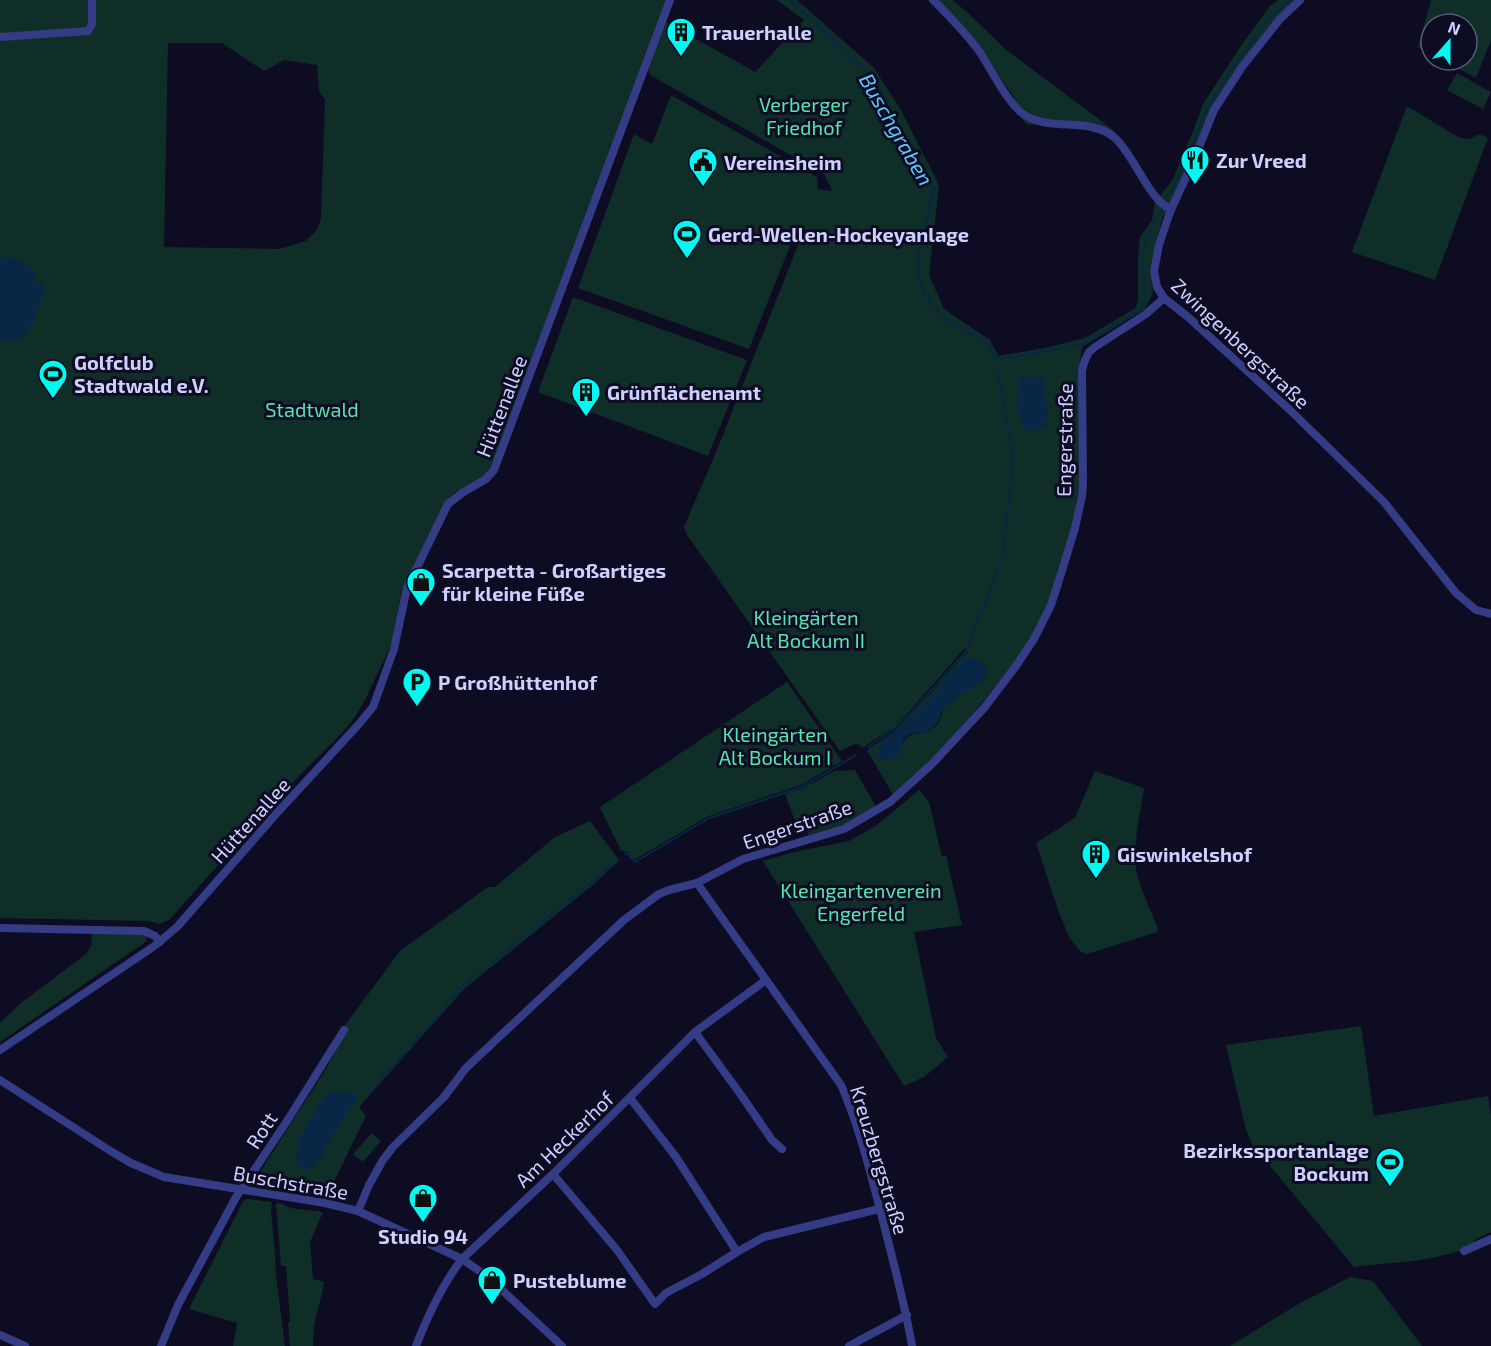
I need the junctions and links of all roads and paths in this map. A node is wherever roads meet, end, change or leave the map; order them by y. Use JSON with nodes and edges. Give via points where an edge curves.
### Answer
{"nodes":[{"id":1,"x":92,"y":0,"type":"edge"},
{"id":2,"x":670,"y":0,"type":"edge"},
{"id":3,"x":933,"y":0,"type":"edge"},
{"id":4,"x":1300,"y":0,"type":"edge"},
{"id":5,"x":0,"y":37,"type":"edge"},
{"id":6,"x":1171,"y":210,"type":"junction"},
{"id":7,"x":1164,"y":298,"type":"junction"},
{"id":8,"x":1491,"y":614,"type":"edge"},
{"id":9,"x":697,"y":883,"type":"junction"},
{"id":10,"x":0,"y":928,"type":"edge"},
{"id":11,"x":160,"y":942,"type":"junction"},
{"id":12,"x":766,"y":980,"type":"junction"},
{"id":13,"x":344,"y":1030,"type":"dead end"},
{"id":14,"x":695,"y":1032,"type":"junction"},
{"id":15,"x":0,"y":1050,"type":"edge"},
{"id":16,"x":0,"y":1080,"type":"edge"},
{"id":17,"x":630,"y":1098,"type":"junction"},
{"id":18,"x":782,"y":1149,"type":"dead end"},
{"id":19,"x":553,"y":1174,"type":"junction"},
{"id":20,"x":242,"y":1190,"type":"junction"},
{"id":21,"x":879,"y":1209,"type":"junction"},
{"id":22,"x":358,"y":1211,"type":"junction"},
{"id":23,"x":1491,"y":1239,"type":"edge"},
{"id":24,"x":737,"y":1251,"type":"junction"},
{"id":25,"x":1464,"y":1251,"type":"dead end"},
{"id":26,"x":462,"y":1260,"type":"junction"},
{"id":27,"x":907,"y":1315,"type":"junction"},
{"id":28,"x":0,"y":1335,"type":"edge"},
{"id":29,"x":25,"y":1346,"type":"edge"},
{"id":30,"x":161,"y":1346,"type":"edge"},
{"id":31,"x":416,"y":1346,"type":"edge"},
{"id":32,"x":562,"y":1346,"type":"edge"},
{"id":33,"x":849,"y":1346,"type":"edge"},
{"id":34,"x":912,"y":1346,"type":"edge"}],
"edges":[{"from":1,"to":5,"type":"street","via":[[92,24],[88,31]]},
{"from":2,"to":11,"type":"street","name":"Hüttenallee","via":[[494,470],[448,504],[407,588],[394,649],[373,707]]},
{"from":3,"to":6,"type":"street","via":[[968,37],[1026,116],[1038,121],[1092,126],[1113,136],[1124,146],[1164,207]]},
{"from":4,"to":6,"type":"street","name":"Zwingenbergstraße","via":[[1280,19],[1220,100]]},
{"from":6,"to":7,"type":"street","name":"Zwingenbergstraße","via":[[1154,271]]},
{"from":7,"to":8,"type":"street","name":"Zwingenbergstraße","via":[[1291,411],[1384,502],[1456,593],[1476,610]]},
{"from":7,"to":9,"type":"street","name":"Engerstraße","via":[[1095,347],[1085,360],[1083,483],[1075,528],[1051,605],[1034,639],[984,708],[883,808],[844,829],[743,859]]},
{"from":9,"to":12,"type":"street","name":"Kreuzbergstraße"},
{"from":9,"to":22,"type":"street","name":"Engerstraße","via":[[659,894],[624,920],[466,1068],[444,1097],[383,1160]]},
{"from":10,"to":11,"type":"street","via":[[144,931]]},
{"from":11,"to":15,"type":"street","name":"Hüttenallee"},
{"from":12,"to":14,"type":"street","name":"Am Heckerhof"},
{"from":12,"to":21,"type":"street","name":"Kreuzbergstraße","via":[[841,1085]]},
{"from":13,"to":20,"type":"street","name":"Rott"},
{"from":14,"to":17,"type":"street","name":"Am Heckerhof"},
{"from":14,"to":18,"type":"street","via":[[771,1140]]},
{"from":16,"to":20,"type":"street","name":"Buschstraße","via":[[131,1163],[164,1177]]},
{"from":17,"to":19,"type":"street","name":"Am Heckerhof"},
{"from":17,"to":24,"type":"street","via":[[676,1157]]},
{"from":19,"to":24,"type":"street","via":[[617,1250],[655,1304],[666,1293]]},
{"from":19,"to":26,"type":"street","name":"Am Heckerhof"},
{"from":20,"to":22,"type":"street","name":"Buschstraße"},
{"from":20,"to":30,"type":"street","name":"Rott","via":[[178,1305]]},
{"from":21,"to":24,"type":"street","via":[[771,1234]]},
{"from":21,"to":27,"type":"street","name":"Kreuzbergstraße"},
{"from":22,"to":26,"type":"street","name":"Buschstraße"},
{"from":23,"to":25,"type":"street"},
{"from":26,"to":31,"type":"street","name":"Am Heckerhof","via":[[434,1303]]},
{"from":26,"to":32,"type":"street","name":"Buschstraße","via":[[488,1277]]},
{"from":27,"to":33,"type":"street"},
{"from":27,"to":34,"type":"street","name":"Kreuzbergstraße"},
{"from":28,"to":29,"type":"street"}]}
